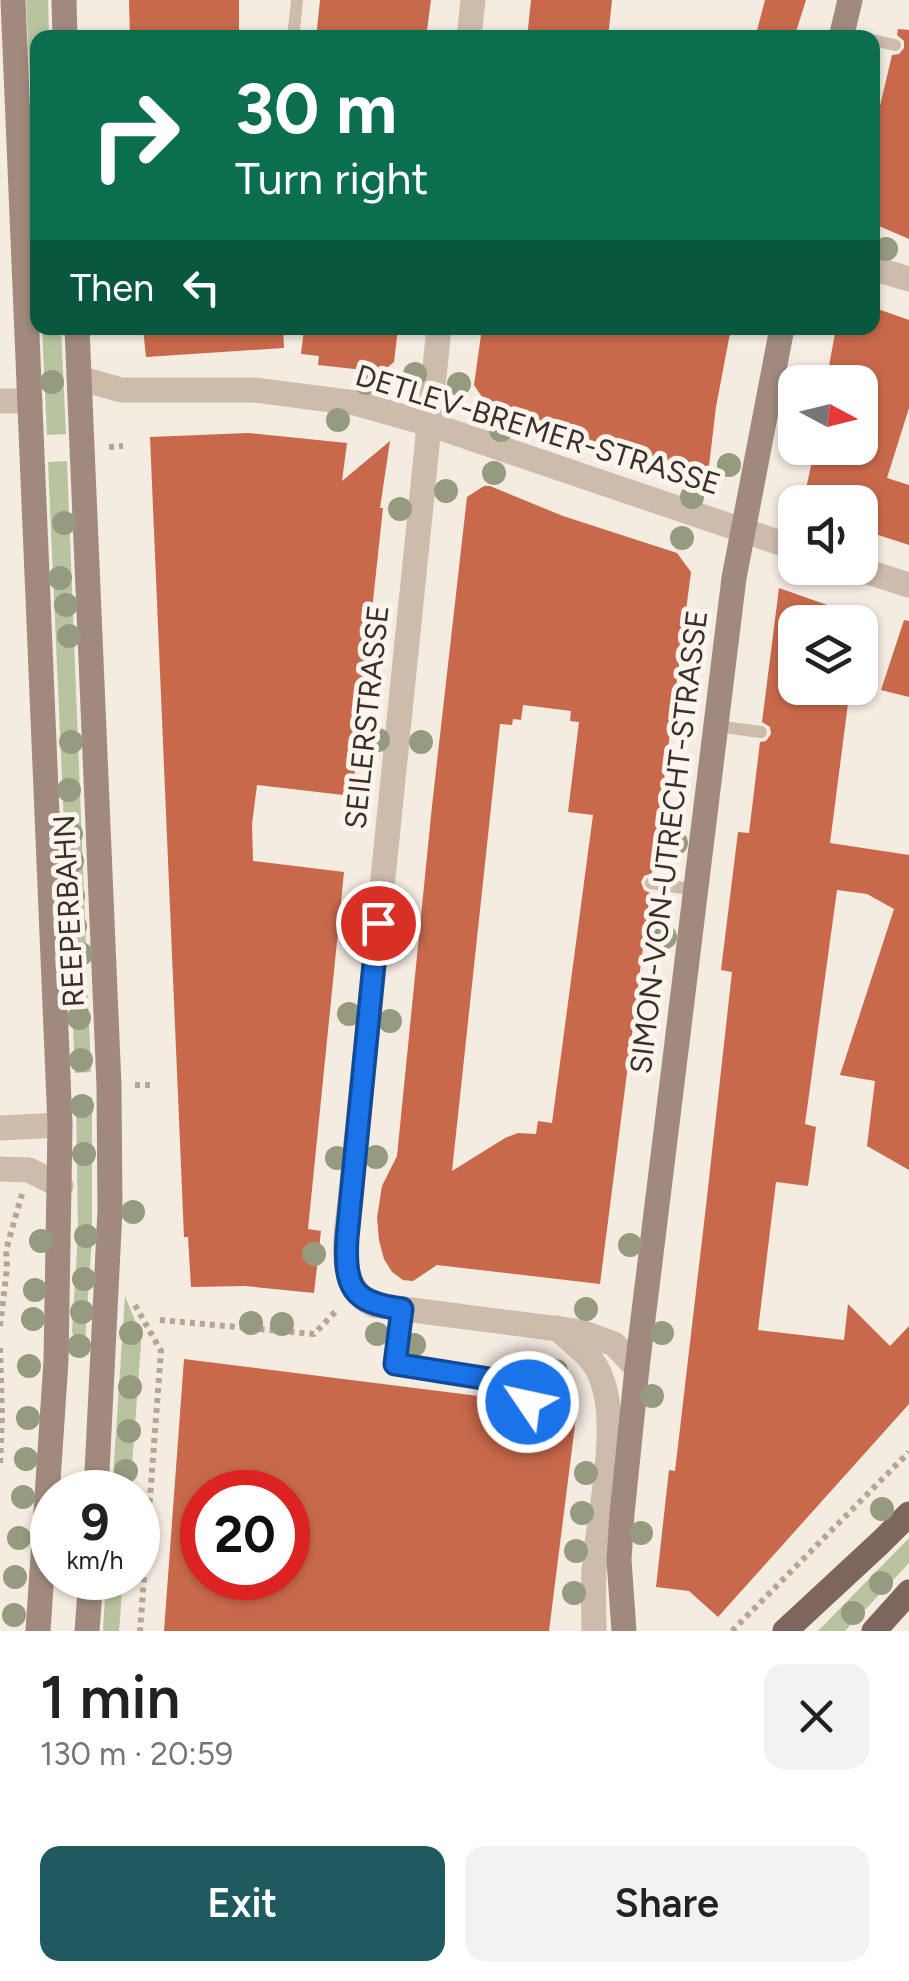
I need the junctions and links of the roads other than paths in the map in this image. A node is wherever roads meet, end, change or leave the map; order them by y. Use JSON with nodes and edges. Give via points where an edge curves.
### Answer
{"nodes":[{"id":1,"x":13,"y":0,"type":"edge"},
{"id":2,"x":64,"y":0,"type":"edge"},
{"id":3,"x":297,"y":0,"type":"edge"},
{"id":4,"x":472,"y":0,"type":"edge"},
{"id":5,"x":850,"y":0,"type":"edge"},
{"id":6,"x":65,"y":30,"type":"edge"},
{"id":7,"x":294,"y":30,"type":"edge"},
{"id":8,"x":470,"y":30,"type":"edge"},
{"id":9,"x":846,"y":30,"type":"edge"},
{"id":10,"x":880,"y":42,"type":"edge"},
{"id":11,"x":894,"y":45,"type":"dead end"},
{"id":12,"x":880,"y":270,"type":"edge"},
{"id":13,"x":909,"y":279,"type":"edge"},
{"id":14,"x":77,"y":335,"type":"edge"},
{"id":15,"x":438,"y":335,"type":"edge"},
{"id":16,"x":781,"y":335,"type":"edge"},
{"id":17,"x":79,"y":378,"type":"junction"},
{"id":18,"x":30,"y":400,"type":"junction"},
{"id":19,"x":0,"y":401,"type":"edge"},
{"id":20,"x":429,"y":424,"type":"junction"},
{"id":21,"x":744,"y":530,"type":"junction"},
{"id":22,"x":778,"y":542,"type":"edge"},
{"id":23,"x":878,"y":575,"type":"edge"},
{"id":24,"x":909,"y":585,"type":"edge"},
{"id":25,"x":716,"y":726,"type":"junction"},
{"id":26,"x":760,"y":732,"type":"dead end"},
{"id":27,"x":651,"y":884,"type":"dead end"},
{"id":28,"x":696,"y":890,"type":"junction"},
{"id":29,"x":60,"y":1125,"type":"junction"},
{"id":30,"x":0,"y":1128,"type":"edge"},
{"id":31,"x":0,"y":1169,"type":"edge"},
{"id":32,"x":61,"y":1186,"type":"junction"},
{"id":33,"x":402,"y":1309,"type":"junction"},
{"id":34,"x":558,"y":1328,"type":"junction"},
{"id":35,"x":637,"y":1368,"type":"junction"},
{"id":36,"x":528,"y":1402,"type":"dead end"},
{"id":37,"x":97,"y":1470,"type":"edge"},
{"id":38,"x":909,"y":1514,"type":"edge"},
{"id":39,"x":909,"y":1592,"type":"edge"},
{"id":40,"x":89,"y":1600,"type":"edge"},
{"id":41,"x":622,"y":1603,"type":"junction"},
{"id":42,"x":38,"y":1631,"type":"edge"},
{"id":43,"x":87,"y":1631,"type":"edge"},
{"id":44,"x":594,"y":1631,"type":"edge"},
{"id":45,"x":624,"y":1631,"type":"edge"},
{"id":46,"x":646,"y":1631,"type":"edge"},
{"id":47,"x":785,"y":1631,"type":"edge"},
{"id":48,"x":874,"y":1631,"type":"edge"}],
"edges":[{"from":1,"to":18,"type":"main road","name":"REEPERBAHN"},
{"from":2,"to":6,"type":"main road"},
{"from":3,"to":7,"type":"lane"},
{"from":4,"to":8,"type":"street"},
{"from":5,"to":9,"type":"main road"},
{"from":10,"to":11,"type":"lane"},
{"from":12,"to":13,"type":"street"},
{"from":14,"to":17,"type":"main road","name":"REEPERBAHN"},
{"from":15,"to":20,"type":"street","name":"SEILERSTRASSE"},
{"from":16,"to":21,"type":"main road","name":"SIMON-VON-UTRECHT-STRASSE"},
{"from":17,"to":20,"type":"street","name":"DETLEV-BREMER-STRASSE","via":[[122,390],[254,390],[354,402]]},
{"from":17,"to":37,"type":"main road","name":"REEPERBAHN","via":[[109,1102]]},
{"from":18,"to":19,"type":"street"},
{"from":18,"to":29,"type":"main road","name":"REEPERBAHN"},
{"from":20,"to":21,"type":"street","name":"DETLEV-BREMER-STRASSE"},
{"from":20,"to":33,"type":"street","name":"SEILERSTRASSE","via":[[346,1256],[366,1302]]},
{"from":21,"to":22,"type":"street","name":"DETLEV-BREMER-STRASSE"},
{"from":21,"to":25,"type":"main road","name":"SIMON-VON-UTRECHT-STRASSE"},
{"from":23,"to":24,"type":"street"},
{"from":25,"to":26,"type":"lane"},
{"from":25,"to":28,"type":"main road","name":"SIMON-VON-UTRECHT-STRASSE"},
{"from":27,"to":28,"type":"lane"},
{"from":28,"to":35,"type":"main road","name":"SIMON-VON-UTRECHT-STRASSE"},
{"from":29,"to":30,"type":"street"},
{"from":29,"to":32,"type":"main road","name":"REEPERBAHN"},
{"from":31,"to":32,"type":"street","via":[[29,1170]]},
{"from":32,"to":42,"type":"main road","name":"REEPERBAHN"},
{"from":33,"to":34,"type":"street"},
{"from":33,"to":36,"type":"lane","via":[[395,1364],[520,1384],[530,1393]]},
{"from":34,"to":35,"type":"street","via":[[614,1344]]},
{"from":34,"to":44,"type":"street","via":[[592,1361],[608,1404]]},
{"from":35,"to":41,"type":"main road","name":"SIMON-VON-UTRECHT-STRASSE","via":[[619,1560]]},
{"from":38,"to":47,"type":"main road"},
{"from":39,"to":48,"type":"main road"},
{"from":40,"to":43,"type":"main road"},
{"from":41,"to":45,"type":"main road","name":"SIMON-VON-UTRECHT-STRASSE"},
{"from":41,"to":46,"type":"main road"}]}
